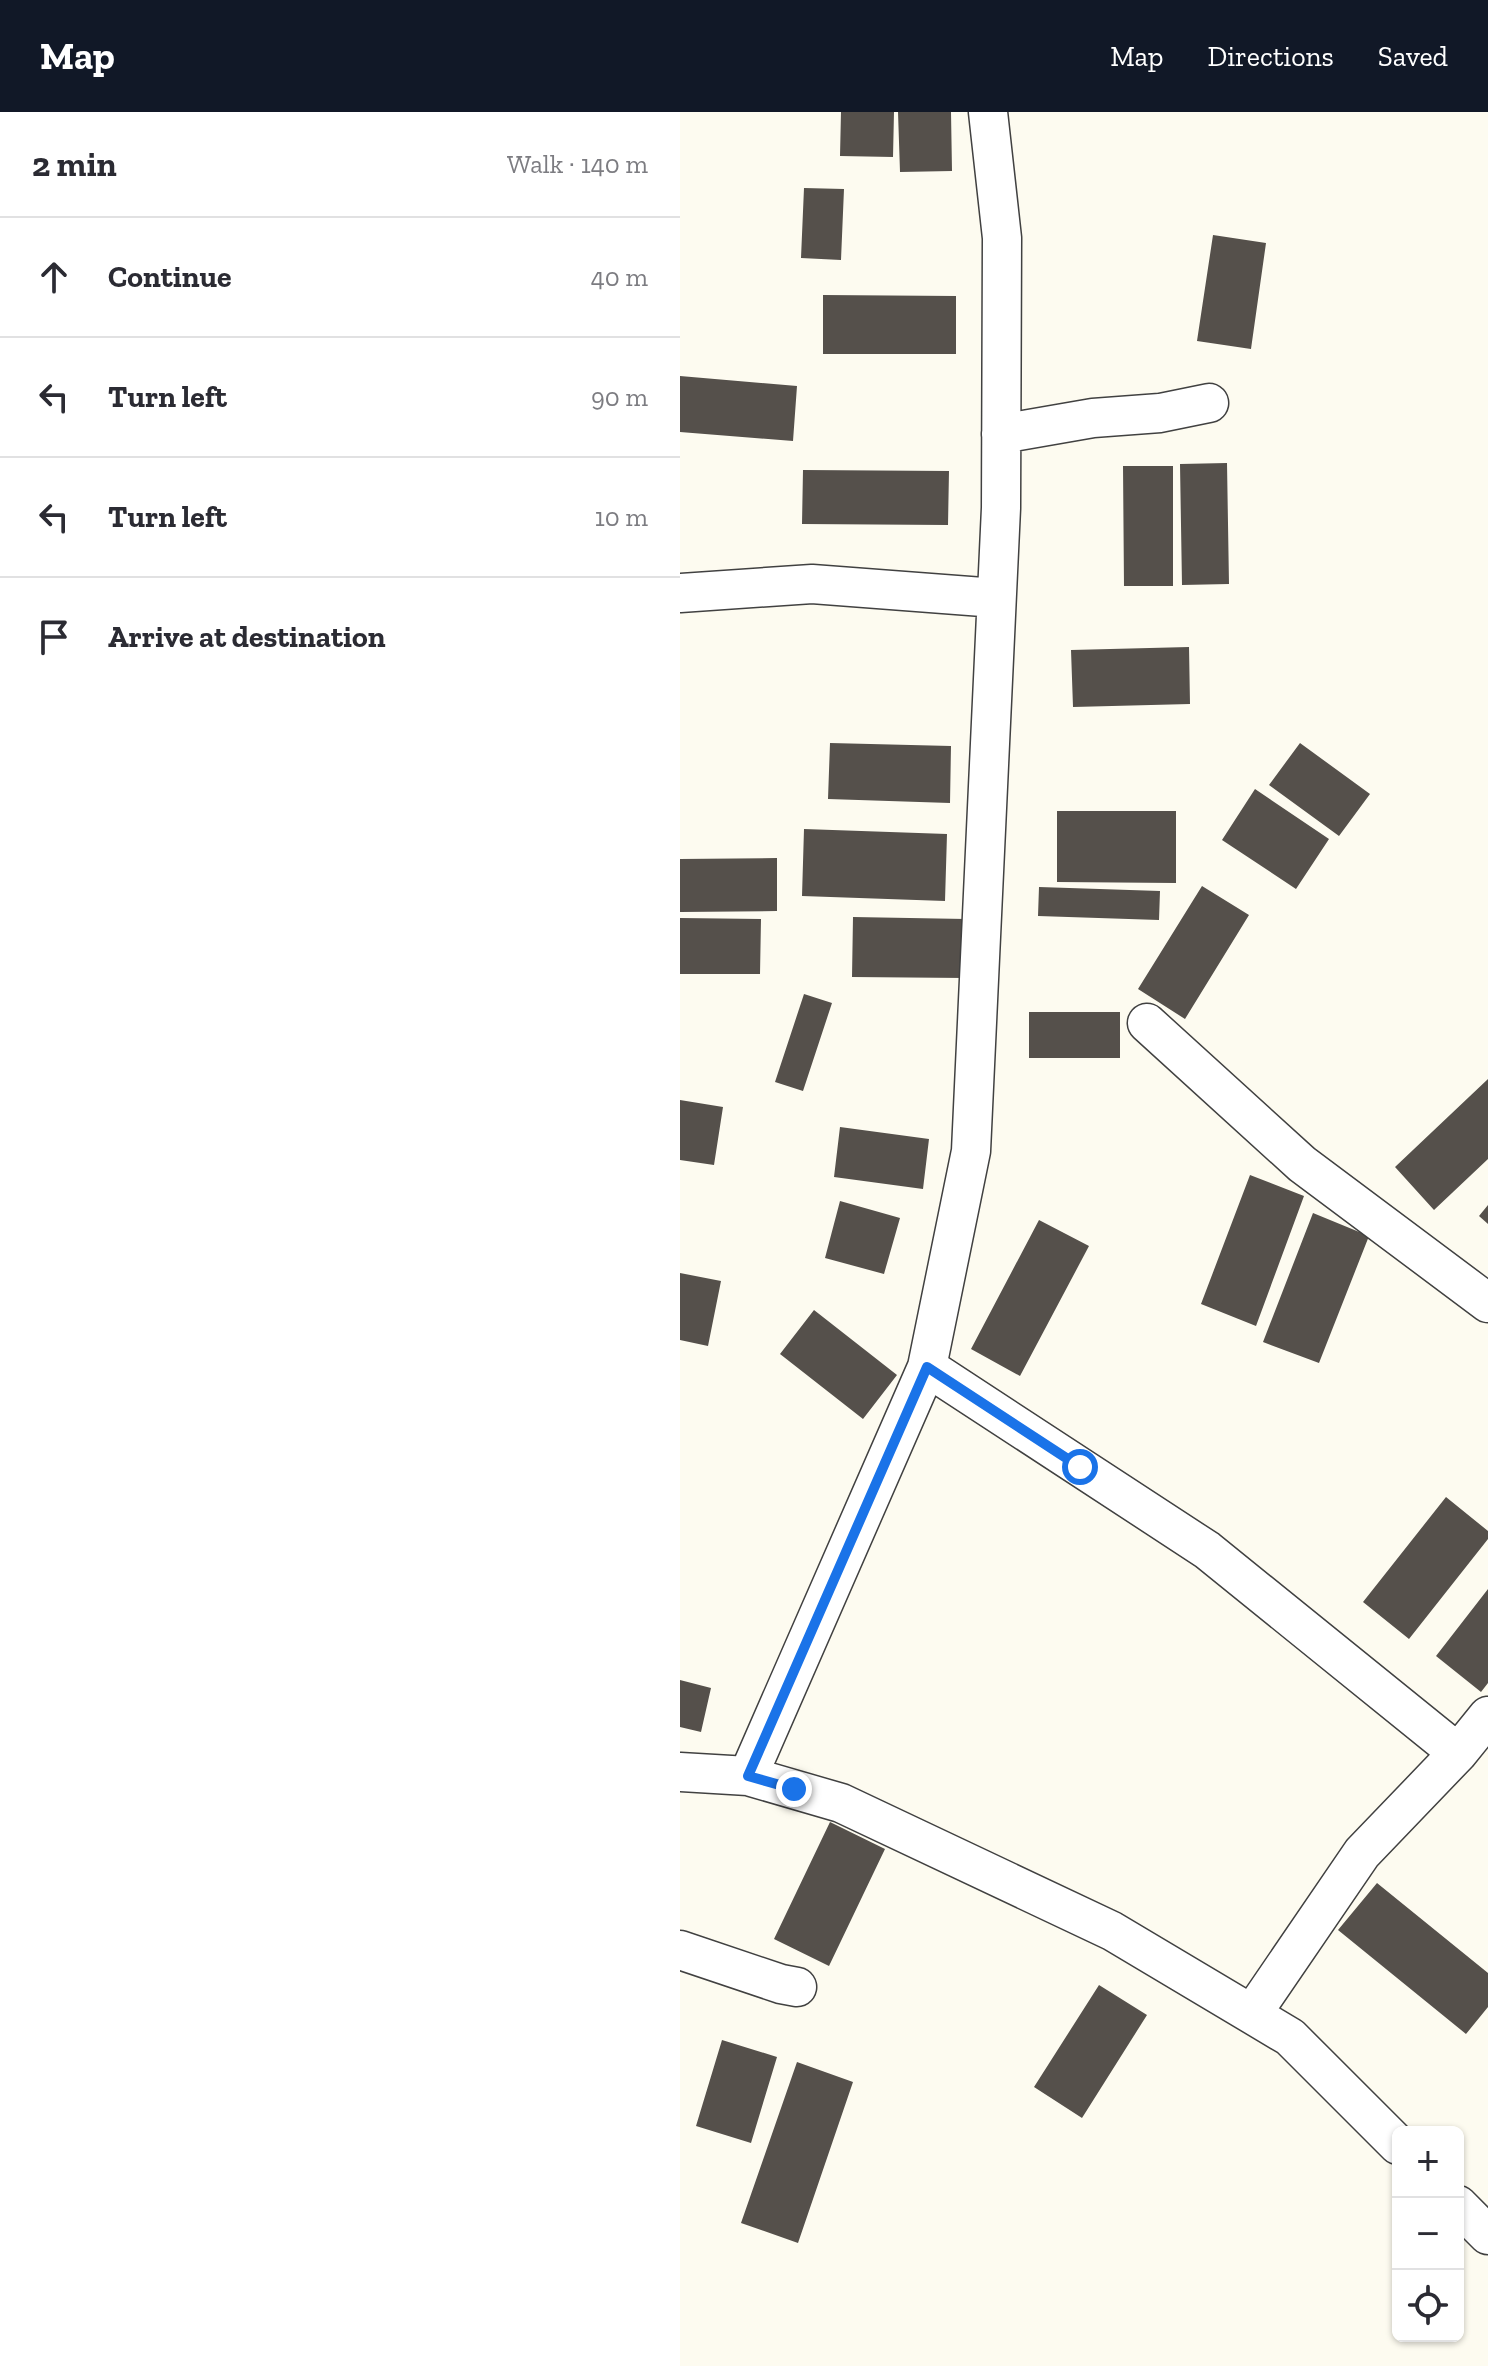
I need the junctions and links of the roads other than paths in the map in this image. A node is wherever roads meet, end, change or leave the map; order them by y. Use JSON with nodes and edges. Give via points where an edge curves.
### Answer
{"nodes":[{"id":1,"x":988,"y":112,"type":"edge"},
{"id":2,"x":1209,"y":403,"type":"dead end"},
{"id":3,"x":1001,"y":434,"type":"junction"},
{"id":4,"x":680,"y":593,"type":"edge"},
{"id":5,"x":996,"y":598,"type":"junction"},
{"id":6,"x":1147,"y":1023,"type":"dead end"},
{"id":7,"x":1488,"y":1303,"type":"edge"},
{"id":8,"x":927,"y":1367,"type":"junction"},
{"id":9,"x":1488,"y":1716,"type":"edge"},
{"id":10,"x":1458,"y":1753,"type":"junction"},
{"id":11,"x":680,"y":1772,"type":"edge"},
{"id":12,"x":748,"y":1776,"type":"junction"},
{"id":13,"x":680,"y":1950,"type":"edge"},
{"id":14,"x":797,"y":1987,"type":"dead end"},
{"id":15,"x":1252,"y":2014,"type":"junction"},
{"id":16,"x":1392,"y":2139,"type":"edge"},
{"id":17,"x":1464,"y":2211,"type":"edge"},
{"id":18,"x":1488,"y":2235,"type":"edge"}],
"edges":[{"from":1,"to":3,"type":"street","via":[[1002,238]]},
{"from":2,"to":3,"type":"street"},
{"from":3,"to":5,"type":"street"},
{"from":4,"to":5,"type":"street","via":[[812,584]]},
{"from":5,"to":8,"type":"street","via":[[971,1151]]},
{"from":6,"to":7,"type":"street","via":[[1302,1164]]},
{"from":8,"to":10,"type":"street","via":[[1207,1550]]},
{"from":8,"to":12,"type":"street"},
{"from":9,"to":10,"type":"street"},
{"from":10,"to":15,"type":"street","via":[[1362,1853]]},
{"from":11,"to":12,"type":"street"},
{"from":12,"to":15,"type":"street","via":[[841,1803],[1112,1931]]},
{"from":13,"to":14,"type":"street"},
{"from":15,"to":16,"type":"street","via":[[1290,2037]]},
{"from":17,"to":18,"type":"street"}]}
